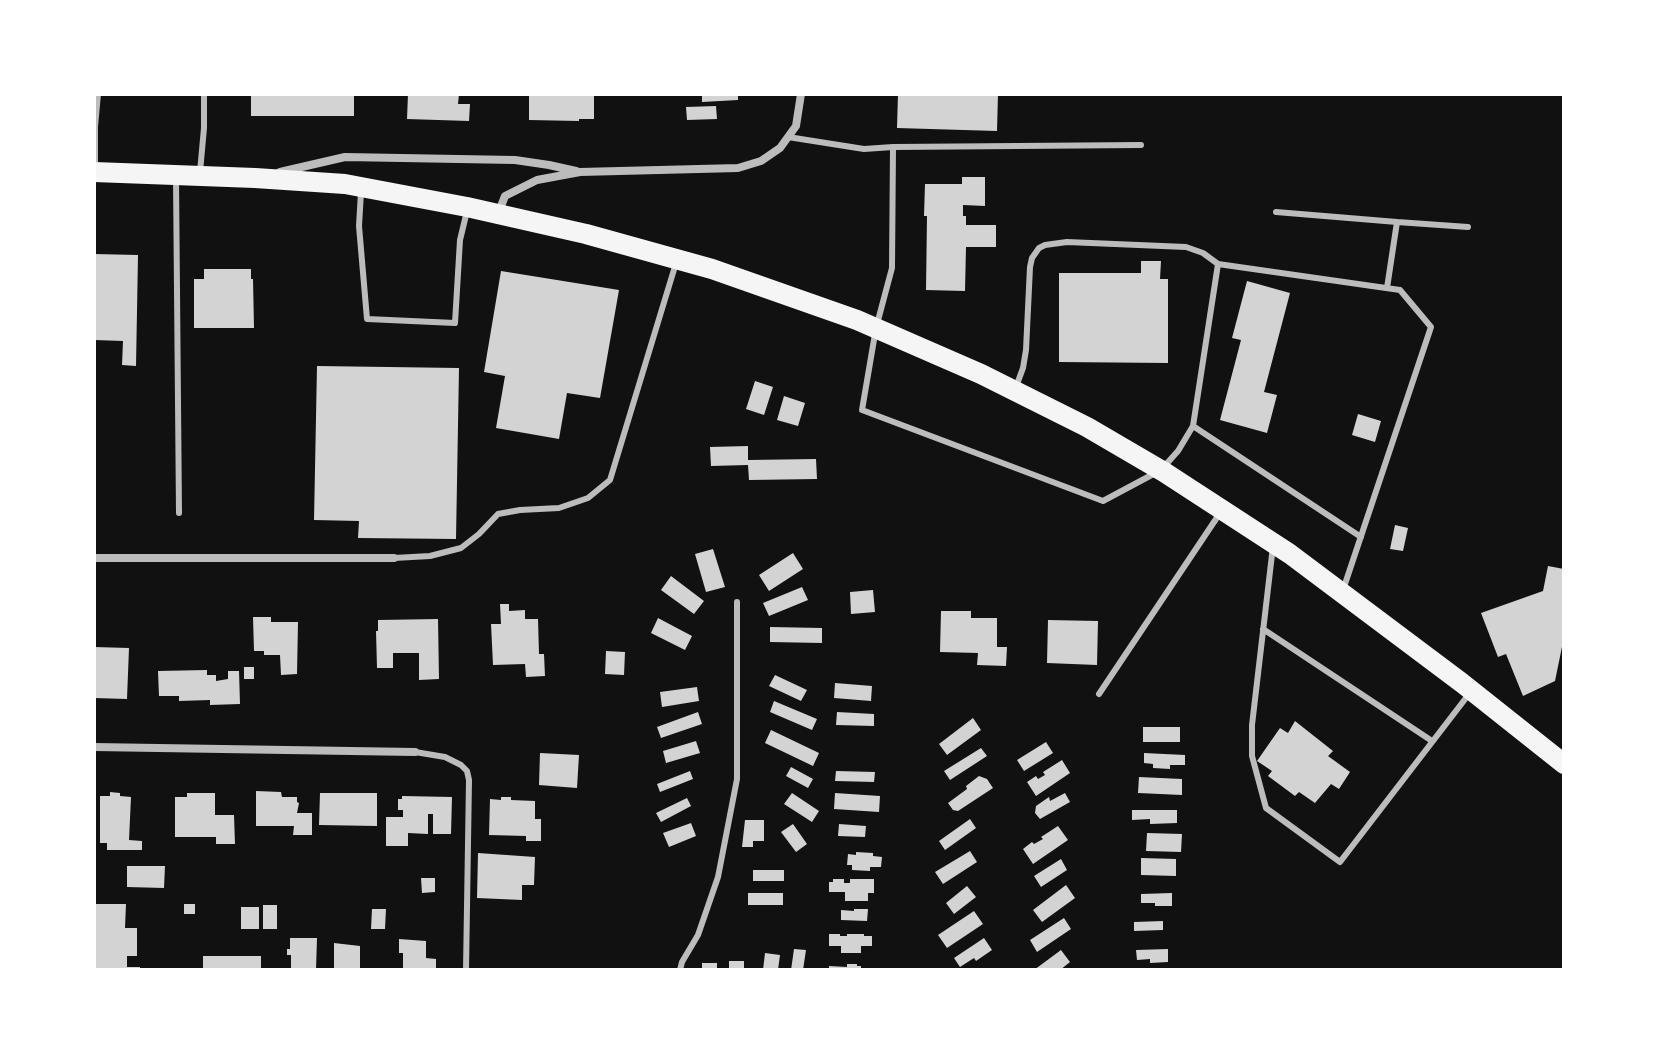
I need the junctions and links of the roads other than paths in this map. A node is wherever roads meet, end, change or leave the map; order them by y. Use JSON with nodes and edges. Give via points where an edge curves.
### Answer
{"nodes":[{"id":1,"x":98,"y":94,"type":"edge"},
{"id":2,"x":204,"y":94,"type":"edge"},
{"id":3,"x":801,"y":94,"type":"edge"},
{"id":4,"x":788,"y":137,"type":"junction"},
{"id":5,"x":1141,"y":145,"type":"dead end"},
{"id":6,"x":893,"y":147,"type":"junction"},
{"id":7,"x":94,"y":172,"type":"edge"},
{"id":8,"x":580,"y":172,"type":"junction"},
{"id":9,"x":176,"y":175,"type":"junction"},
{"id":10,"x":200,"y":176,"type":"junction"},
{"id":11,"x":255,"y":178,"type":"junction"},
{"id":12,"x":361,"y":187,"type":"junction"},
{"id":13,"x":467,"y":207,"type":"junction"},
{"id":14,"x":1276,"y":212,"type":"dead end"},
{"id":15,"x":498,"y":214,"type":"junction"},
{"id":16,"x":1397,"y":222,"type":"junction"},
{"id":17,"x":1468,"y":227,"type":"dead end"},
{"id":18,"x":677,"y":259,"type":"junction"},
{"id":19,"x":1218,"y":264,"type":"junction"},
{"id":20,"x":1387,"y":288,"type":"junction"},
{"id":21,"x":876,"y":328,"type":"junction"},
{"id":22,"x":1015,"y":391,"type":"junction"},
{"id":23,"x":1193,"y":426,"type":"junction"},
{"id":24,"x":1161,"y":470,"type":"junction"},
{"id":25,"x":1222,"y":510,"type":"junction"},
{"id":26,"x":179,"y":513,"type":"dead end"},
{"id":27,"x":1361,"y":537,"type":"junction"},
{"id":28,"x":1273,"y":542,"type":"junction"},
{"id":29,"x":94,"y":558,"type":"edge"},
{"id":30,"x":394,"y":558,"type":"joint"},
{"id":31,"x":1342,"y":593,"type":"junction"},
{"id":32,"x":737,"y":602,"type":"dead end"},
{"id":33,"x":1263,"y":629,"type":"junction"},
{"id":34,"x":1466,"y":687,"type":"junction"},
{"id":35,"x":1099,"y":694,"type":"dead end"},
{"id":36,"x":1432,"y":741,"type":"junction"},
{"id":37,"x":94,"y":747,"type":"edge"},
{"id":38,"x":415,"y":752,"type":"joint"},
{"id":39,"x":1564,"y":764,"type":"edge"},
{"id":40,"x":466,"y":970,"type":"edge"},
{"id":41,"x":680,"y":970,"type":"edge"}],
"edges":[{"from":1,"to":7,"type":"lane"},
{"from":2,"to":10,"type":"lane"},
{"from":3,"to":4,"type":"street","via":[[796,126]]},
{"from":4,"to":6,"type":"lane","via":[[864,149]]},
{"from":4,"to":8,"type":"street","via":[[761,161],[738,168]]},
{"from":5,"to":6,"type":"lane"},
{"from":6,"to":21,"type":"lane","via":[[892,268]]},
{"from":7,"to":9,"type":"main road"},
{"from":8,"to":11,"type":"street","via":[[515,160],[345,157]]},
{"from":8,"to":15,"type":"street","via":[[537,180],[505,196]]},
{"from":9,"to":10,"type":"main road"},
{"from":9,"to":26,"type":"lane"},
{"from":10,"to":11,"type":"main road"},
{"from":11,"to":12,"type":"main road"},
{"from":12,"to":13,"type":"main road"},
{"from":12,"to":13,"type":"lane","via":[[367,319],[455,323]]},
{"from":13,"to":15,"type":"main road"},
{"from":14,"to":16,"type":"lane"},
{"from":15,"to":18,"type":"main road"},
{"from":16,"to":17,"type":"lane"},
{"from":16,"to":20,"type":"lane"},
{"from":18,"to":21,"type":"main road"},
{"from":18,"to":30,"type":"lane","via":[[610,480],[588,498],[559,508],[498,514],[461,548]]},
{"from":19,"to":20,"type":"lane"},
{"from":19,"to":22,"type":"lane","via":[[1186,247],[1067,242],[1039,248],[1030,267],[1026,350]]},
{"from":19,"to":23,"type":"lane"},
{"from":20,"to":27,"type":"lane","via":[[1400,290],[1431,327]]},
{"from":21,"to":22,"type":"main road"},
{"from":21,"to":24,"type":"lane","via":[[862,410],[1103,501]]},
{"from":22,"to":24,"type":"main road"},
{"from":23,"to":24,"type":"lane"},
{"from":23,"to":27,"type":"lane"},
{"from":24,"to":25,"type":"main road"},
{"from":25,"to":28,"type":"main road"},
{"from":25,"to":35,"type":"lane"},
{"from":27,"to":31,"type":"lane"},
{"from":28,"to":31,"type":"main road"},
{"from":28,"to":33,"type":"lane"},
{"from":29,"to":30,"type":"street"},
{"from":31,"to":34,"type":"main road"},
{"from":32,"to":41,"type":"lane","via":[[737,779],[718,877]]},
{"from":33,"to":36,"type":"lane"},
{"from":33,"to":36,"type":"lane","via":[[1252,756],[1266,808],[1340,862]]},
{"from":34,"to":36,"type":"lane"},
{"from":34,"to":39,"type":"main road"},
{"from":37,"to":38,"type":"street"},
{"from":38,"to":40,"type":"lane","via":[[445,757],[467,771]]}]}
